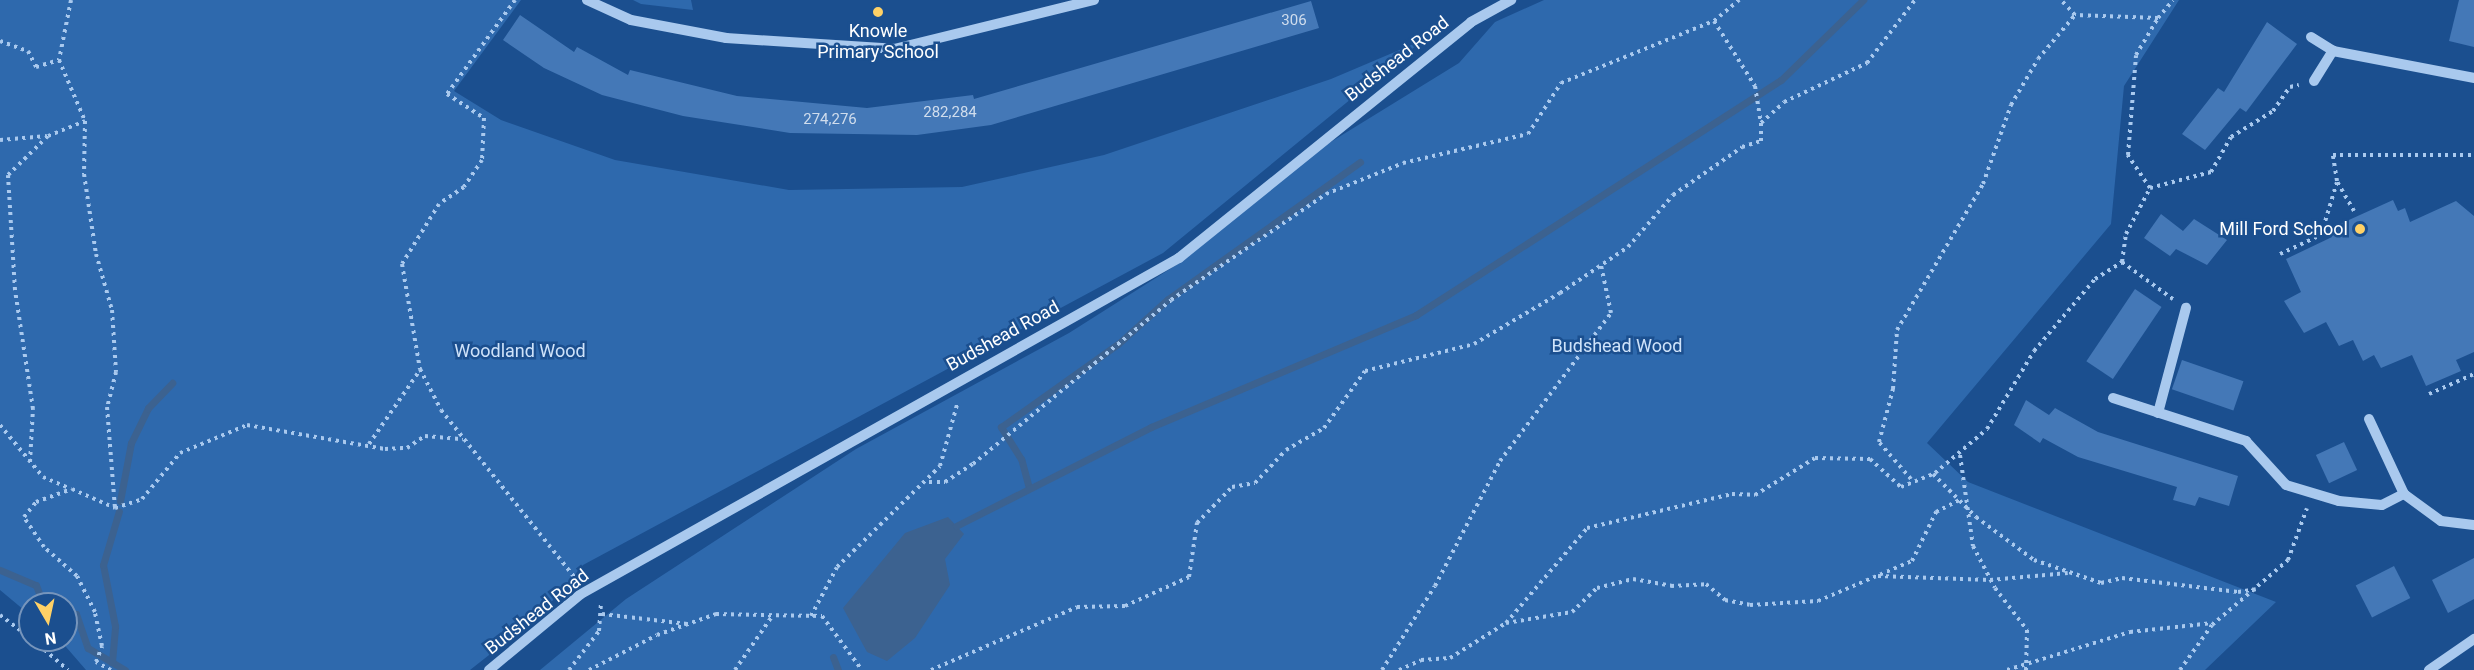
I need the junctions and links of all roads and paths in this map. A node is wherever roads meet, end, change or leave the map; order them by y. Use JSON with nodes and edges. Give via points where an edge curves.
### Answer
{"nodes":[{"id":1,"x":71,"y":0,"type":"edge"},
{"id":2,"x":515,"y":0,"type":"edge"},
{"id":3,"x":587,"y":0,"type":"edge"},
{"id":4,"x":1094,"y":0,"type":"edge"},
{"id":5,"x":1511,"y":0,"type":"edge"},
{"id":6,"x":1739,"y":0,"type":"edge"},
{"id":7,"x":1915,"y":0,"type":"edge"},
{"id":8,"x":2061,"y":0,"type":"edge"},
{"id":9,"x":2173,"y":0,"type":"edge"},
{"id":10,"x":2075,"y":15,"type":"junction"},
{"id":11,"x":2158,"y":18,"type":"junction"},
{"id":12,"x":1714,"y":21,"type":"junction"},
{"id":13,"x":2311,"y":37,"type":"dead end"},
{"id":14,"x":0,"y":41,"type":"edge"},
{"id":15,"x":2333,"y":51,"type":"junction"},
{"id":16,"x":59,"y":60,"type":"junction"},
{"id":17,"x":2474,"y":78,"type":"edge"},
{"id":18,"x":2314,"y":81,"type":"joint"},
{"id":19,"x":85,"y":121,"type":"junction"},
{"id":20,"x":1761,"y":123,"type":"junction"},
{"id":21,"x":48,"y":136,"type":"junction"},
{"id":22,"x":0,"y":140,"type":"edge"},
{"id":23,"x":2474,"y":155,"type":"edge"},
{"id":24,"x":2337,"y":181,"type":"junction"},
{"id":25,"x":2150,"y":188,"type":"junction"},
{"id":26,"x":2354,"y":211,"type":"dead end"},
{"id":27,"x":2280,"y":254,"type":"dead end"},
{"id":28,"x":2122,"y":262,"type":"junction"},
{"id":29,"x":1601,"y":265,"type":"junction"},
{"id":30,"x":2186,"y":308,"type":"joint"},
{"id":31,"x":420,"y":369,"type":"junction"},
{"id":32,"x":2474,"y":374,"type":"edge"},
{"id":33,"x":961,"y":378,"type":"junction"},
{"id":34,"x":2429,"y":394,"type":"dead end"},
{"id":35,"x":2113,"y":398,"type":"dead end"},
{"id":36,"x":2158,"y":412,"type":"junction"},
{"id":37,"x":2369,"y":419,"type":"dead end"},
{"id":38,"x":0,"y":425,"type":"edge"},
{"id":39,"x":465,"y":440,"type":"junction"},
{"id":40,"x":369,"y":444,"type":"junction"},
{"id":41,"x":1960,"y":454,"type":"junction"},
{"id":42,"x":30,"y":462,"type":"junction"},
{"id":43,"x":1932,"y":474,"type":"junction"},
{"id":44,"x":1911,"y":479,"type":"junction"},
{"id":45,"x":928,"y":482,"type":"junction"},
{"id":46,"x":72,"y":489,"type":"junction"},
{"id":47,"x":2314,"y":494,"type":"junction"},
{"id":48,"x":2404,"y":494,"type":"junction"},
{"id":49,"x":1962,"y":499,"type":"junction"},
{"id":50,"x":115,"y":508,"type":"junction"},
{"id":51,"x":2474,"y":525,"type":"edge"},
{"id":52,"x":2072,"y":573,"type":"junction"},
{"id":53,"x":1875,"y":576,"type":"junction"},
{"id":54,"x":1990,"y":580,"type":"junction"},
{"id":55,"x":2256,"y":589,"type":"junction"},
{"id":56,"x":587,"y":591,"type":"junction"},
{"id":57,"x":602,"y":614,"type":"junction"},
{"id":58,"x":0,"y":615,"type":"edge"},
{"id":59,"x":773,"y":615,"type":"junction"},
{"id":60,"x":811,"y":616,"type":"junction"},
{"id":61,"x":1506,"y":623,"type":"junction"},
{"id":62,"x":2214,"y":623,"type":"junction"},
{"id":63,"x":688,"y":624,"type":"junction"},
{"id":64,"x":18,"y":629,"type":"edge"},
{"id":65,"x":2474,"y":639,"type":"edge"},
{"id":66,"x":47,"y":652,"type":"edge"},
{"id":67,"x":2029,"y":663,"type":"junction"},
{"id":68,"x":68,"y":670,"type":"edge"},
{"id":69,"x":111,"y":670,"type":"edge"},
{"id":70,"x":489,"y":670,"type":"edge"},
{"id":71,"x":569,"y":670,"type":"edge"},
{"id":72,"x":589,"y":670,"type":"edge"},
{"id":73,"x":735,"y":670,"type":"edge"},
{"id":74,"x":862,"y":670,"type":"edge"},
{"id":75,"x":932,"y":670,"type":"edge"},
{"id":76,"x":1382,"y":670,"type":"edge"},
{"id":77,"x":1399,"y":670,"type":"edge"},
{"id":78,"x":2007,"y":670,"type":"edge"},
{"id":79,"x":2026,"y":670,"type":"edge"},
{"id":80,"x":2180,"y":670,"type":"edge"},
{"id":81,"x":2429,"y":670,"type":"edge"}],
"edges":[{"from":1,"to":16,"type":"path"},
{"from":2,"to":31,"type":"path","via":[[447,94],[484,118],[482,160],[464,187],[439,204],[402,264]]},
{"from":3,"to":4,"type":"street","via":[[631,20],[726,38],[894,49]]},
{"from":5,"to":33,"type":"street","name":"Budshead Road","via":[[1471,22],[1179,258]]},
{"from":6,"to":12,"type":"path"},
{"from":7,"to":20,"type":"path","via":[[1867,63],[1811,85]]},
{"from":8,"to":10,"type":"path"},
{"from":9,"to":11,"type":"path"},
{"from":10,"to":11,"type":"path"},
{"from":10,"to":44,"type":"path","via":[[2038,59],[2011,105],[1983,184],[1897,330],[1893,389],[1879,442]]},
{"from":11,"to":25,"type":"path","via":[[2136,55],[2128,155]]},
{"from":12,"to":20,"type":"path","via":[[1755,86]]},
{"from":12,"to":45,"type":"path","via":[[1561,83],[1528,134],[1403,163],[1326,194],[1171,300],[973,464],[945,482]]},
{"from":13,"to":15,"type":"street"},
{"from":14,"to":16,"type":"path","via":[[28,51],[36,67]]},
{"from":15,"to":17,"type":"street"},
{"from":15,"to":18,"type":"street"},
{"from":16,"to":19,"type":"path"},
{"from":18,"to":25,"type":"path","via":[[2290,87],[2273,111],[2249,121],[2231,137],[2211,172]]},
{"from":19,"to":21,"type":"path"},
{"from":19,"to":50,"type":"path","via":[[84,174],[96,254],[112,310],[116,372],[106,407]]},
{"from":20,"to":29,"type":"path","via":[[1761,141],[1742,147],[1673,195],[1628,247]]},
{"from":21,"to":22,"type":"path"},
{"from":21,"to":42,"type":"path","via":[[8,175],[13,279],[33,409]]},
{"from":23,"to":24,"type":"path","via":[[2333,155]]},
{"from":24,"to":26,"type":"path"},
{"from":24,"to":27,"type":"path","via":[[2321,235]]},
{"from":25,"to":28,"type":"path","via":[[2126,234]]},
{"from":28,"to":30,"type":"path"},
{"from":28,"to":41,"type":"path","via":[[2095,279],[2034,351],[1987,429]]},
{"from":29,"to":75,"type":"path","via":[[1474,344],[1365,371],[1324,428],[1286,450],[1255,483],[1232,487],[1197,523],[1190,577],[1125,606],[1077,607]]},
{"from":29,"to":76,"type":"path","via":[[1611,313],[1500,461],[1435,586]]},
{"from":30,"to":36,"type":"street"},
{"from":31,"to":39,"type":"path","via":[[441,410]]},
{"from":31,"to":40,"type":"path"},
{"from":32,"to":34,"type":"path"},
{"from":33,"to":45,"type":"path","via":[[951,444]]},
{"from":33,"to":56,"type":"street","name":"Budshead Road"},
{"from":35,"to":36,"type":"street"},
{"from":36,"to":47,"type":"street","via":[[2246,441],[2286,485]]},
{"from":37,"to":48,"type":"street","via":[[2386,465]]},
{"from":38,"to":42,"type":"path"},
{"from":39,"to":40,"type":"path","via":[[449,434],[425,436],[407,448]]},
{"from":39,"to":56,"type":"path"},
{"from":40,"to":50,"type":"path","via":[[247,425],[180,453],[142,499]]},
{"from":41,"to":43,"type":"path"},
{"from":41,"to":49,"type":"path"},
{"from":42,"to":46,"type":"path","via":[[43,477]]},
{"from":43,"to":44,"type":"path"},
{"from":43,"to":49,"type":"path"},
{"from":44,"to":61,"type":"path","via":[[1901,487],[1870,459],[1815,458],[1755,495],[1732,494],[1587,528]]},
{"from":45,"to":60,"type":"path","via":[[837,567]]},
{"from":46,"to":50,"type":"path"},
{"from":46,"to":69,"type":"path","via":[[36,502],[24,518],[44,547],[77,576],[95,612],[102,646],[96,662]]},
{"from":47,"to":48,"type":"street","via":[[2382,505]]},
{"from":47,"to":55,"type":"path","via":[[2288,560]]},
{"from":48,"to":51,"type":"street","via":[[2441,521]]},
{"from":49,"to":52,"type":"path","via":[[1976,517],[2034,560]]},
{"from":49,"to":53,"type":"path","via":[[1936,512],[1912,561]]},
{"from":49,"to":54,"type":"path","via":[[1973,546]]},
{"from":52,"to":54,"type":"path"},
{"from":52,"to":55,"type":"path","via":[[2101,583],[2122,579],[2238,592]]},
{"from":53,"to":54,"type":"path"},
{"from":53,"to":61,"type":"path","via":[[1818,601],[1750,605],[1725,600],[1706,584],[1671,586],[1633,579],[1597,588],[1572,612]]},
{"from":54,"to":67,"type":"path","via":[[2027,630]]},
{"from":55,"to":62,"type":"path"},
{"from":56,"to":57,"type":"path","via":[[604,603]]},
{"from":56,"to":70,"type":"street","name":"Budshead Road"},
{"from":57,"to":63,"type":"path"},
{"from":57,"to":71,"type":"path","via":[[599,631]]},
{"from":58,"to":64,"type":"path"},
{"from":59,"to":60,"type":"path"},
{"from":59,"to":63,"type":"path","via":[[716,614]]},
{"from":59,"to":73,"type":"path"},
{"from":60,"to":74,"type":"path","via":[[822,616]]},
{"from":61,"to":77,"type":"path","via":[[1450,658],[1421,660]]},
{"from":62,"to":67,"type":"path","via":[[2130,632]]},
{"from":62,"to":80,"type":"path"},
{"from":63,"to":72,"type":"path"},
{"from":65,"to":81,"type":"street"},
{"from":66,"to":68,"type":"path"},
{"from":67,"to":78,"type":"path"},
{"from":67,"to":79,"type":"path"}]}
